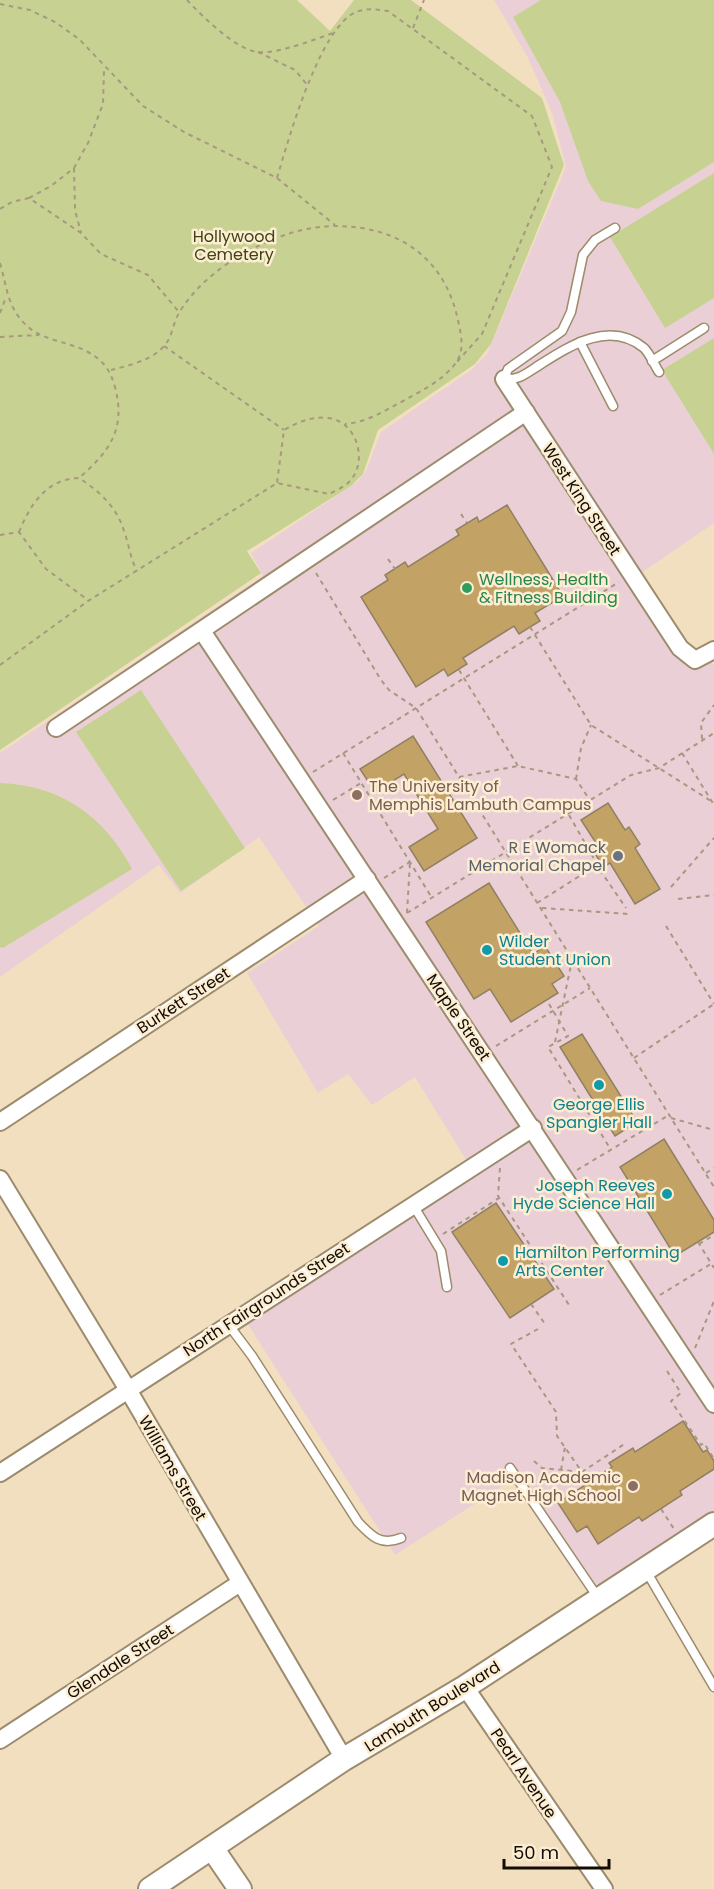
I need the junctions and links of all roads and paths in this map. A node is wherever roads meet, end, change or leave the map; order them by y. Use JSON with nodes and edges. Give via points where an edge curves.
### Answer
{"nodes":[{"id":1,"x":187,"y":0,"type":"edge"},
{"id":2,"x":423,"y":0,"type":"edge"},
{"id":3,"x":0,"y":4,"type":"edge"},
{"id":4,"x":413,"y":29,"type":"junction"},
{"id":5,"x":333,"y":33,"type":"junction"},
{"id":6,"x":258,"y":52,"type":"junction"},
{"id":7,"x":105,"y":69,"type":"junction"},
{"id":8,"x":308,"y":86,"type":"junction"},
{"id":9,"x":74,"y":168,"type":"junction"},
{"id":10,"x":278,"y":178,"type":"junction"},
{"id":11,"x":29,"y":198,"type":"junction"},
{"id":12,"x":1,"y":206,"type":"edge"},
{"id":13,"x":336,"y":226,"type":"junction"},
{"id":14,"x":615,"y":228,"type":"dead end"},
{"id":15,"x":81,"y":233,"type":"junction"},
{"id":16,"x":0,"y":263,"type":"edge"},
{"id":17,"x":6,"y":297,"type":"junction"},
{"id":18,"x":179,"y":312,"type":"junction"},
{"id":19,"x":0,"y":313,"type":"edge"},
{"id":20,"x":704,"y":328,"type":"dead end"},
{"id":21,"x":39,"y":335,"type":"junction"},
{"id":22,"x":0,"y":337,"type":"edge"},
{"id":23,"x":548,"y":342,"type":"junction"},
{"id":24,"x":580,"y":342,"type":"junction"},
{"id":25,"x":164,"y":346,"type":"junction"},
{"id":26,"x":556,"y":354,"type":"junction"},
{"id":27,"x":652,"y":361,"type":"junction"},
{"id":28,"x":456,"y":363,"type":"junction"},
{"id":29,"x":111,"y":370,"type":"junction"},
{"id":30,"x":659,"y":372,"type":"dead end"},
{"id":31,"x":504,"y":379,"type":"junction"},
{"id":32,"x":613,"y":406,"type":"dead end"},
{"id":33,"x":526,"y":412,"type":"junction"},
{"id":34,"x":345,"y":424,"type":"junction"},
{"id":35,"x":284,"y":430,"type":"junction"},
{"id":36,"x":79,"y":478,"type":"junction"},
{"id":37,"x":277,"y":483,"type":"junction"},
{"id":38,"x":461,"y":514,"type":"dead end"},
{"id":39,"x":467,"y":523,"type":"dead end"},
{"id":40,"x":19,"y":532,"type":"junction"},
{"id":41,"x":0,"y":535,"type":"edge"},
{"id":42,"x":388,"y":559,"type":"dead end"},
{"id":43,"x":308,"y":560,"type":"junction"},
{"id":44,"x":395,"y":569,"type":"dead end"},
{"id":45,"x":137,"y":571,"type":"junction"},
{"id":46,"x":631,"y":574,"type":"junction"},
{"id":47,"x":88,"y":601,"type":"junction"},
{"id":48,"x":530,"y":627,"type":"dead end"},
{"id":49,"x":202,"y":631,"type":"junction"},
{"id":50,"x":535,"y":634,"type":"junction"},
{"id":51,"x":712,"y":654,"type":"edge"},
{"id":52,"x":0,"y":665,"type":"edge"},
{"id":53,"x":459,"y":669,"type":"dead end"},
{"id":54,"x":464,"y":679,"type":"junction"},
{"id":55,"x":714,"y":705,"type":"edge"},
{"id":56,"x":416,"y":708,"type":"junction"},
{"id":57,"x":591,"y":725,"type":"junction"},
{"id":58,"x":56,"y":728,"type":"dead end"},
{"id":59,"x":714,"y":733,"type":"edge"},
{"id":60,"x":702,"y":741,"type":"junction"},
{"id":61,"x":343,"y":753,"type":"junction"},
{"id":62,"x":682,"y":753,"type":"junction"},
{"id":63,"x":518,"y":766,"type":"junction"},
{"id":64,"x":659,"y":768,"type":"junction"},
{"id":65,"x":459,"y":777,"type":"junction"},
{"id":66,"x":576,"y":779,"type":"junction"},
{"id":67,"x":301,"y":780,"type":"junction"},
{"id":68,"x":361,"y":783,"type":"junction"},
{"id":69,"x":590,"y":800,"type":"junction"},
{"id":70,"x":331,"y":801,"type":"dead end"},
{"id":71,"x":711,"y":801,"type":"junction"},
{"id":72,"x":714,"y":805,"type":"edge"},
{"id":73,"x":568,"y":814,"type":"junction"},
{"id":74,"x":714,"y":838,"type":"edge"},
{"id":75,"x":506,"y":853,"type":"junction"},
{"id":76,"x":410,"y":862,"type":"junction"},
{"id":77,"x":597,"y":865,"type":"junction"},
{"id":78,"x":375,"y":879,"type":"junction"},
{"id":79,"x":671,"y":887,"type":"dead end"},
{"id":80,"x":714,"y":895,"type":"edge"},
{"id":81,"x":432,"y":898,"type":"junction"},
{"id":82,"x":678,"y":899,"type":"dead end"},
{"id":83,"x":537,"y":903,"type":"junction"},
{"id":84,"x":540,"y":908,"type":"junction"},
{"id":85,"x":626,"y":908,"type":"dead end"},
{"id":86,"x":407,"y":913,"type":"junction"},
{"id":87,"x":628,"y":914,"type":"dead end"},
{"id":88,"x":402,"y":916,"type":"dead end"},
{"id":89,"x":666,"y":926,"type":"dead end"},
{"id":90,"x":572,"y":960,"type":"junction"},
{"id":91,"x":590,"y":988,"type":"junction"},
{"id":92,"x":712,"y":997,"type":"edge"},
{"id":93,"x":549,"y":1004,"type":"dead end"},
{"id":94,"x":714,"y":1004,"type":"edge"},
{"id":95,"x":563,"y":1005,"type":"junction"},
{"id":96,"x":553,"y":1011,"type":"junction"},
{"id":97,"x":559,"y":1022,"type":"junction"},
{"id":98,"x":555,"y":1044,"type":"junction"},
{"id":99,"x":493,"y":1047,"type":"dead end"},
{"id":100,"x":634,"y":1058,"type":"junction"},
{"id":101,"x":670,"y":1116,"type":"junction"},
{"id":102,"x":0,"y":1122,"type":"edge"},
{"id":103,"x":533,"y":1128,"type":"junction"},
{"id":104,"x":714,"y":1130,"type":"edge"},
{"id":105,"x":611,"y":1150,"type":"junction"},
{"id":106,"x":507,"y":1163,"type":"dead end"},
{"id":107,"x":714,"y":1168,"type":"edge"},
{"id":108,"x":575,"y":1172,"type":"dead end"},
{"id":109,"x":706,"y":1174,"type":"junction"},
{"id":110,"x":0,"y":1179,"type":"edge"},
{"id":111,"x":712,"y":1182,"type":"edge"},
{"id":112,"x":714,"y":1188,"type":"edge"},
{"id":113,"x":500,"y":1197,"type":"junction"},
{"id":114,"x":413,"y":1205,"type":"junction"},
{"id":115,"x":443,"y":1234,"type":"dead end"},
{"id":116,"x":714,"y":1235,"type":"edge"},
{"id":117,"x":713,"y":1263,"type":"edge"},
{"id":118,"x":714,"y":1268,"type":"edge"},
{"id":119,"x":447,"y":1287,"type":"dead end"},
{"id":120,"x":658,"y":1296,"type":"dead end"},
{"id":121,"x":714,"y":1301,"type":"edge"},
{"id":122,"x":531,"y":1304,"type":"dead end"},
{"id":123,"x":571,"y":1308,"type":"dead end"},
{"id":124,"x":228,"y":1323,"type":"junction"},
{"id":125,"x":545,"y":1324,"type":"dead end"},
{"id":126,"x":538,"y":1329,"type":"dead end"},
{"id":127,"x":694,"y":1351,"type":"dead end"},
{"id":128,"x":667,"y":1371,"type":"dead end"},
{"id":129,"x":127,"y":1388,"type":"junction"},
{"id":130,"x":714,"y":1404,"type":"edge"},
{"id":131,"x":626,"y":1443,"type":"dead end"},
{"id":132,"x":565,"y":1447,"type":"junction"},
{"id":133,"x":714,"y":1459,"type":"edge"},
{"id":134,"x":534,"y":1461,"type":"dead end"},
{"id":135,"x":510,"y":1468,"type":"dead end"},
{"id":136,"x":561,"y":1470,"type":"junction"},
{"id":137,"x":582,"y":1472,"type":"junction"},
{"id":138,"x":0,"y":1473,"type":"edge"},
{"id":139,"x":661,"y":1509,"type":"dead end"},
{"id":140,"x":714,"y":1524,"type":"edge"},
{"id":141,"x":401,"y":1538,"type":"dead end"},
{"id":142,"x":684,"y":1544,"type":"junction"},
{"id":143,"x":645,"y":1569,"type":"junction"},
{"id":144,"x":240,"y":1583,"type":"junction"},
{"id":145,"x":599,"y":1599,"type":"junction"},
{"id":146,"x":465,"y":1687,"type":"junction"},
{"id":147,"x":714,"y":1687,"type":"edge"},
{"id":148,"x":0,"y":1740,"type":"edge"},
{"id":149,"x":344,"y":1759,"type":"junction"},
{"id":150,"x":212,"y":1848,"type":"junction"},
{"id":151,"x":150,"y":1889,"type":"edge"},
{"id":152,"x":240,"y":1889,"type":"edge"},
{"id":153,"x":603,"y":1889,"type":"edge"}],
"edges":[{"from":1,"to":6,"type":"path","via":[[204,18]]},
{"from":2,"to":4,"type":"path"},
{"from":3,"to":7,"type":"path","via":[[30,10],[55,22],[79,39]]},
{"from":4,"to":5,"type":"path","via":[[388,11],[369,8],[349,16]]},
{"from":4,"to":28,"type":"path","via":[[532,116],[552,167],[482,334]]},
{"from":5,"to":6,"type":"path","via":[[297,46]]},
{"from":5,"to":8,"type":"path"},
{"from":6,"to":8,"type":"path","via":[[295,70]]},
{"from":7,"to":9,"type":"path","via":[[104,104]]},
{"from":7,"to":10,"type":"path","via":[[151,111],[184,132]]},
{"from":8,"to":10,"type":"path"},
{"from":9,"to":11,"type":"path"},
{"from":9,"to":15,"type":"path","via":[[75,210]]},
{"from":10,"to":13,"type":"path"},
{"from":11,"to":12,"type":"path"},
{"from":11,"to":15,"type":"path"},
{"from":13,"to":18,"type":"path","via":[[299,232],[242,253],[217,271]]},
{"from":13,"to":28,"type":"path","via":[[375,231],[404,242],[433,263],[454,300],[463,344]]},
{"from":14,"to":23,"type":"lane","via":[[595,240],[583,255],[566,324]]},
{"from":15,"to":18,"type":"path","via":[[101,254],[148,274]]},
{"from":16,"to":17,"type":"path"},
{"from":17,"to":19,"type":"path"},
{"from":17,"to":21,"type":"path","via":[[16,314]]},
{"from":18,"to":25,"type":"path"},
{"from":20,"to":27,"type":"lane"},
{"from":21,"to":22,"type":"path"},
{"from":21,"to":29,"type":"path","via":[[89,353]]},
{"from":23,"to":26,"type":"lane"},
{"from":23,"to":31,"type":"lane","via":[[508,369]]},
{"from":24,"to":26,"type":"lane"},
{"from":24,"to":27,"type":"lane","via":[[612,335],[640,346]]},
{"from":24,"to":32,"type":"lane"},
{"from":25,"to":29,"type":"path","via":[[150,356]]},
{"from":25,"to":35,"type":"path"},
{"from":26,"to":31,"type":"lane","via":[[515,380]]},
{"from":27,"to":30,"type":"lane"},
{"from":28,"to":34,"type":"path","via":[[431,386],[402,402],[363,423]]},
{"from":29,"to":36,"type":"path","via":[[120,412],[116,433],[108,448]]},
{"from":31,"to":33,"type":"street","name":"West King Street"},
{"from":33,"to":43,"type":"street"},
{"from":33,"to":46,"type":"street","name":"West King Street"},
{"from":34,"to":35,"type":"path","via":[[328,418],[303,420]]},
{"from":34,"to":37,"type":"path","via":[[357,442],[359,467],[349,483],[329,494]]},
{"from":35,"to":37,"type":"path"},
{"from":36,"to":40,"type":"path","via":[[57,483],[39,496]]},
{"from":36,"to":45,"type":"path","via":[[111,506],[123,527]]},
{"from":37,"to":45,"type":"path"},
{"from":38,"to":39,"type":"path"},
{"from":40,"to":41,"type":"path"},
{"from":40,"to":47,"type":"path","via":[[46,568]]},
{"from":42,"to":44,"type":"path"},
{"from":43,"to":49,"type":"street"},
{"from":43,"to":56,"type":"path","via":[[381,680]]},
{"from":45,"to":47,"type":"path"},
{"from":46,"to":50,"type":"path"},
{"from":46,"to":51,"type":"street","name":"West King Street","via":[[680,648],[695,660]]},
{"from":47,"to":52,"type":"path"},
{"from":48,"to":50,"type":"path"},
{"from":49,"to":58,"type":"street"},
{"from":49,"to":67,"type":"street","name":"Maple Street"},
{"from":50,"to":54,"type":"path"},
{"from":50,"to":57,"type":"path"},
{"from":53,"to":54,"type":"path"},
{"from":54,"to":56,"type":"path"},
{"from":54,"to":63,"type":"path"},
{"from":55,"to":60,"type":"path","via":[[701,723]]},
{"from":56,"to":61,"type":"path"},
{"from":56,"to":65,"type":"path"},
{"from":57,"to":64,"type":"path"},
{"from":57,"to":66,"type":"path","via":[[581,748]]},
{"from":59,"to":60,"type":"path"},
{"from":60,"to":62,"type":"path"},
{"from":61,"to":67,"type":"path"},
{"from":61,"to":68,"type":"path"},
{"from":62,"to":64,"type":"path"},
{"from":62,"to":71,"type":"path"},
{"from":63,"to":65,"type":"path"},
{"from":63,"to":66,"type":"path"},
{"from":64,"to":69,"type":"path","via":[[631,775]]},
{"from":64,"to":71,"type":"path"},
{"from":65,"to":75,"type":"path"},
{"from":66,"to":69,"type":"path"},
{"from":67,"to":78,"type":"street","name":"Maple Street"},
{"from":68,"to":70,"type":"path"},
{"from":68,"to":76,"type":"path"},
{"from":69,"to":73,"type":"path"},
{"from":71,"to":72,"type":"path"},
{"from":73,"to":75,"type":"path"},
{"from":73,"to":77,"type":"path"},
{"from":74,"to":79,"type":"path"},
{"from":75,"to":81,"type":"path"},
{"from":75,"to":83,"type":"path"},
{"from":76,"to":78,"type":"path"},
{"from":76,"to":81,"type":"path"},
{"from":76,"to":86,"type":"path"},
{"from":77,"to":83,"type":"path"},
{"from":77,"to":85,"type":"path"},
{"from":78,"to":102,"type":"street","name":"Burkett Street"},
{"from":78,"to":103,"type":"street","name":"Maple Street"},
{"from":80,"to":82,"type":"path"},
{"from":81,"to":86,"type":"path"},
{"from":83,"to":84,"type":"path"},
{"from":84,"to":87,"type":"path"},
{"from":84,"to":90,"type":"path"},
{"from":86,"to":88,"type":"path"},
{"from":89,"to":92,"type":"path"},
{"from":90,"to":91,"type":"path"},
{"from":90,"to":95,"type":"path"},
{"from":91,"to":95,"type":"path"},
{"from":91,"to":100,"type":"path"},
{"from":92,"to":94,"type":"path"},
{"from":93,"to":96,"type":"path"},
{"from":94,"to":100,"type":"path"},
{"from":95,"to":96,"type":"path"},
{"from":95,"to":97,"type":"path"},
{"from":96,"to":97,"type":"path"},
{"from":96,"to":99,"type":"path"},
{"from":97,"to":98,"type":"path"},
{"from":97,"to":98,"type":"path","via":[[568,1036]]},
{"from":98,"to":105,"type":"path","via":[[548,1047]]},
{"from":100,"to":101,"type":"path"},
{"from":101,"to":104,"type":"path"},
{"from":101,"to":105,"type":"path"},
{"from":101,"to":109,"type":"path"},
{"from":103,"to":114,"type":"street","name":"North Fairgrounds Street"},
{"from":103,"to":130,"type":"street","name":"Maple Street"},
{"from":105,"to":108,"type":"path"},
{"from":106,"to":113,"type":"path","via":[[499,1169]]},
{"from":107,"to":109,"type":"path"},
{"from":109,"to":111,"type":"path"},
{"from":110,"to":129,"type":"street","name":"Williams Street"},
{"from":111,"to":112,"type":"path"},
{"from":113,"to":115,"type":"path"},
{"from":113,"to":123,"type":"path"},
{"from":114,"to":119,"type":"lane","via":[[441,1251]]},
{"from":114,"to":124,"type":"street","name":"North Fairgrounds Street"},
{"from":116,"to":117,"type":"path","via":[[698,1243]]},
{"from":117,"to":118,"type":"path"},
{"from":117,"to":120,"type":"path"},
{"from":121,"to":127,"type":"path"},
{"from":122,"to":125,"type":"path"},
{"from":124,"to":129,"type":"street","name":"North Fairgrounds Street"},
{"from":124,"to":141,"type":"lane","via":[[358,1522],[375,1540],[390,1542]]},
{"from":126,"to":132,"type":"path","via":[[512,1344],[556,1412],[557,1436]]},
{"from":128,"to":133,"type":"path","via":[[681,1394],[671,1401]]},
{"from":129,"to":138,"type":"street","name":"North Fairgrounds Street"},
{"from":129,"to":144,"type":"street","name":"Williams Street"},
{"from":131,"to":137,"type":"path"},
{"from":132,"to":136,"type":"path"},
{"from":132,"to":137,"type":"path"},
{"from":134,"to":136,"type":"path","via":[[542,1468]]},
{"from":135,"to":145,"type":"lane"},
{"from":136,"to":137,"type":"path"},
{"from":139,"to":142,"type":"path"},
{"from":140,"to":142,"type":"street","name":"Lambuth Boulevard"},
{"from":142,"to":143,"type":"street","name":"Lambuth Boulevard"},
{"from":143,"to":145,"type":"street","name":"Lambuth Boulevard"},
{"from":143,"to":147,"type":"lane"},
{"from":144,"to":148,"type":"street","name":"Glendale Street"},
{"from":144,"to":149,"type":"street","name":"Williams Street"},
{"from":145,"to":146,"type":"street","name":"Lambuth Boulevard"},
{"from":146,"to":149,"type":"street","name":"Lambuth Boulevard"},
{"from":146,"to":153,"type":"street","name":"Pearl Avenue"},
{"from":149,"to":150,"type":"street","name":"Lambuth Boulevard"},
{"from":150,"to":151,"type":"street","name":"Lambuth Boulevard"},
{"from":150,"to":152,"type":"street"}]}
